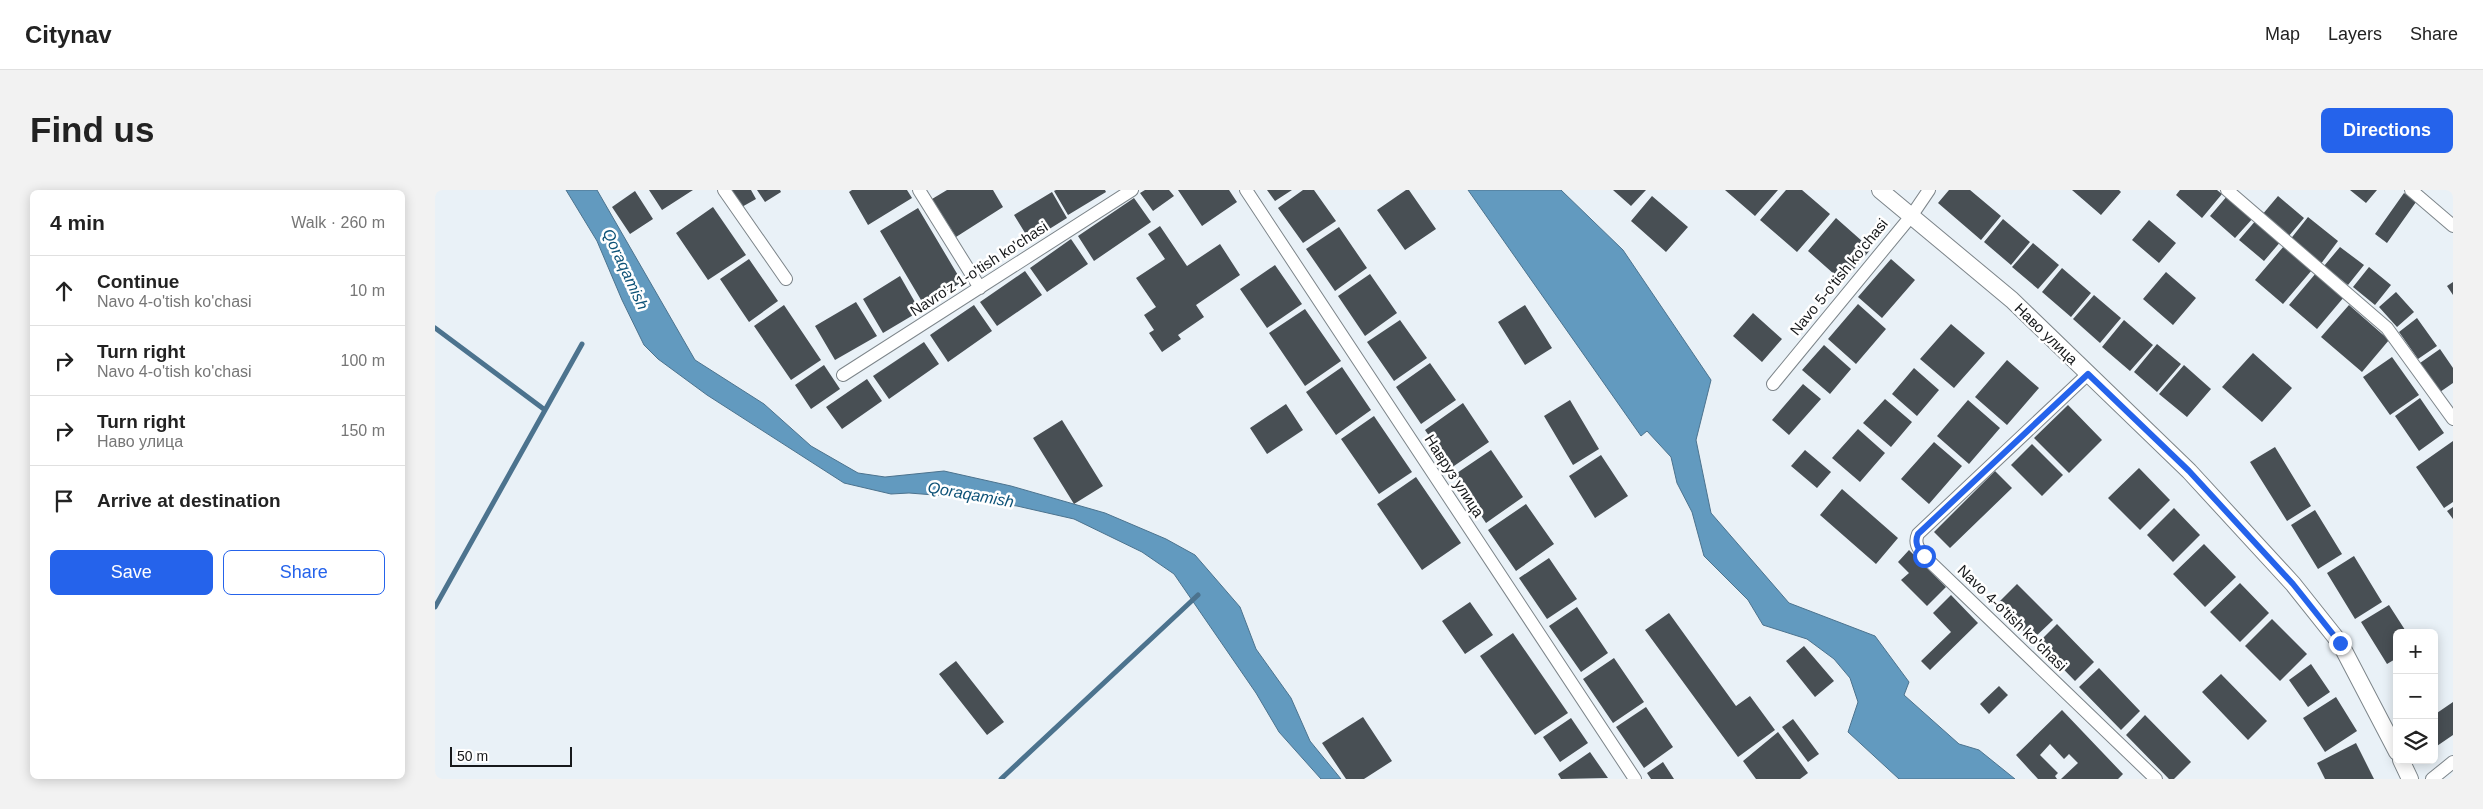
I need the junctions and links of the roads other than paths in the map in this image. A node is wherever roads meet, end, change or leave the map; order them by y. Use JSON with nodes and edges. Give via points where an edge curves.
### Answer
{"nodes":[{"id":1,"x":724,"y":190,"type":"edge"},
{"id":2,"x":919,"y":190,"type":"edge"},
{"id":3,"x":1132,"y":190,"type":"edge"},
{"id":4,"x":1245,"y":190,"type":"edge"},
{"id":5,"x":1880,"y":190,"type":"edge"},
{"id":6,"x":1929,"y":190,"type":"edge"},
{"id":7,"x":2227,"y":190,"type":"edge"},
{"id":8,"x":2411,"y":190,"type":"edge"},
{"id":9,"x":1912,"y":215,"type":"junction"},
{"id":10,"x":2453,"y":226,"type":"edge"},
{"id":11,"x":786,"y":279,"type":"dead end"},
{"id":12,"x":980,"y":288,"type":"junction"},
{"id":13,"x":2088,"y":374,"type":"junction"},
{"id":14,"x":843,"y":375,"type":"dead end"},
{"id":15,"x":1773,"y":384,"type":"dead end"},
{"id":16,"x":2453,"y":419,"type":"edge"},
{"id":17,"x":2393,"y":744,"type":"edge"},
{"id":18,"x":2453,"y":762,"type":"edge"},
{"id":19,"x":2403,"y":764,"type":"edge"},
{"id":20,"x":1635,"y":779,"type":"edge"},
{"id":21,"x":2156,"y":779,"type":"edge"},
{"id":22,"x":2410,"y":779,"type":"edge"},
{"id":23,"x":2432,"y":779,"type":"edge"}],
"edges":[{"from":1,"to":11,"type":"street"},
{"from":2,"to":12,"type":"street"},
{"from":3,"to":12,"type":"street","name":"Navro'z 1-o'tish ko'chasi"},
{"from":4,"to":20,"type":"street","name":"Навруз улица"},
{"from":5,"to":9,"type":"street","name":"Наво улица"},
{"from":6,"to":9,"type":"street","name":"Navo 5-o'tish ko'chasi"},
{"from":7,"to":16,"type":"street","via":[[2387,328]]},
{"from":8,"to":10,"type":"street"},
{"from":9,"to":13,"type":"street","name":"Наво улица","via":[[2012,300]]},
{"from":9,"to":15,"type":"street","name":"Navo 5-o'tish ko'chasi"},
{"from":12,"to":14,"type":"street","name":"Navro'z 1-o'tish ko'chasi"},
{"from":13,"to":17,"type":"street","name":"Наво улица","via":[[2189,471],[2293,584],[2340,643]]},
{"from":13,"to":21,"type":"street","name":"Navo 4-o'tish ko'chasi","via":[[1918,534],[1917,546]]},
{"from":18,"to":23,"type":"street"},
{"from":19,"to":22,"type":"street"}]}
